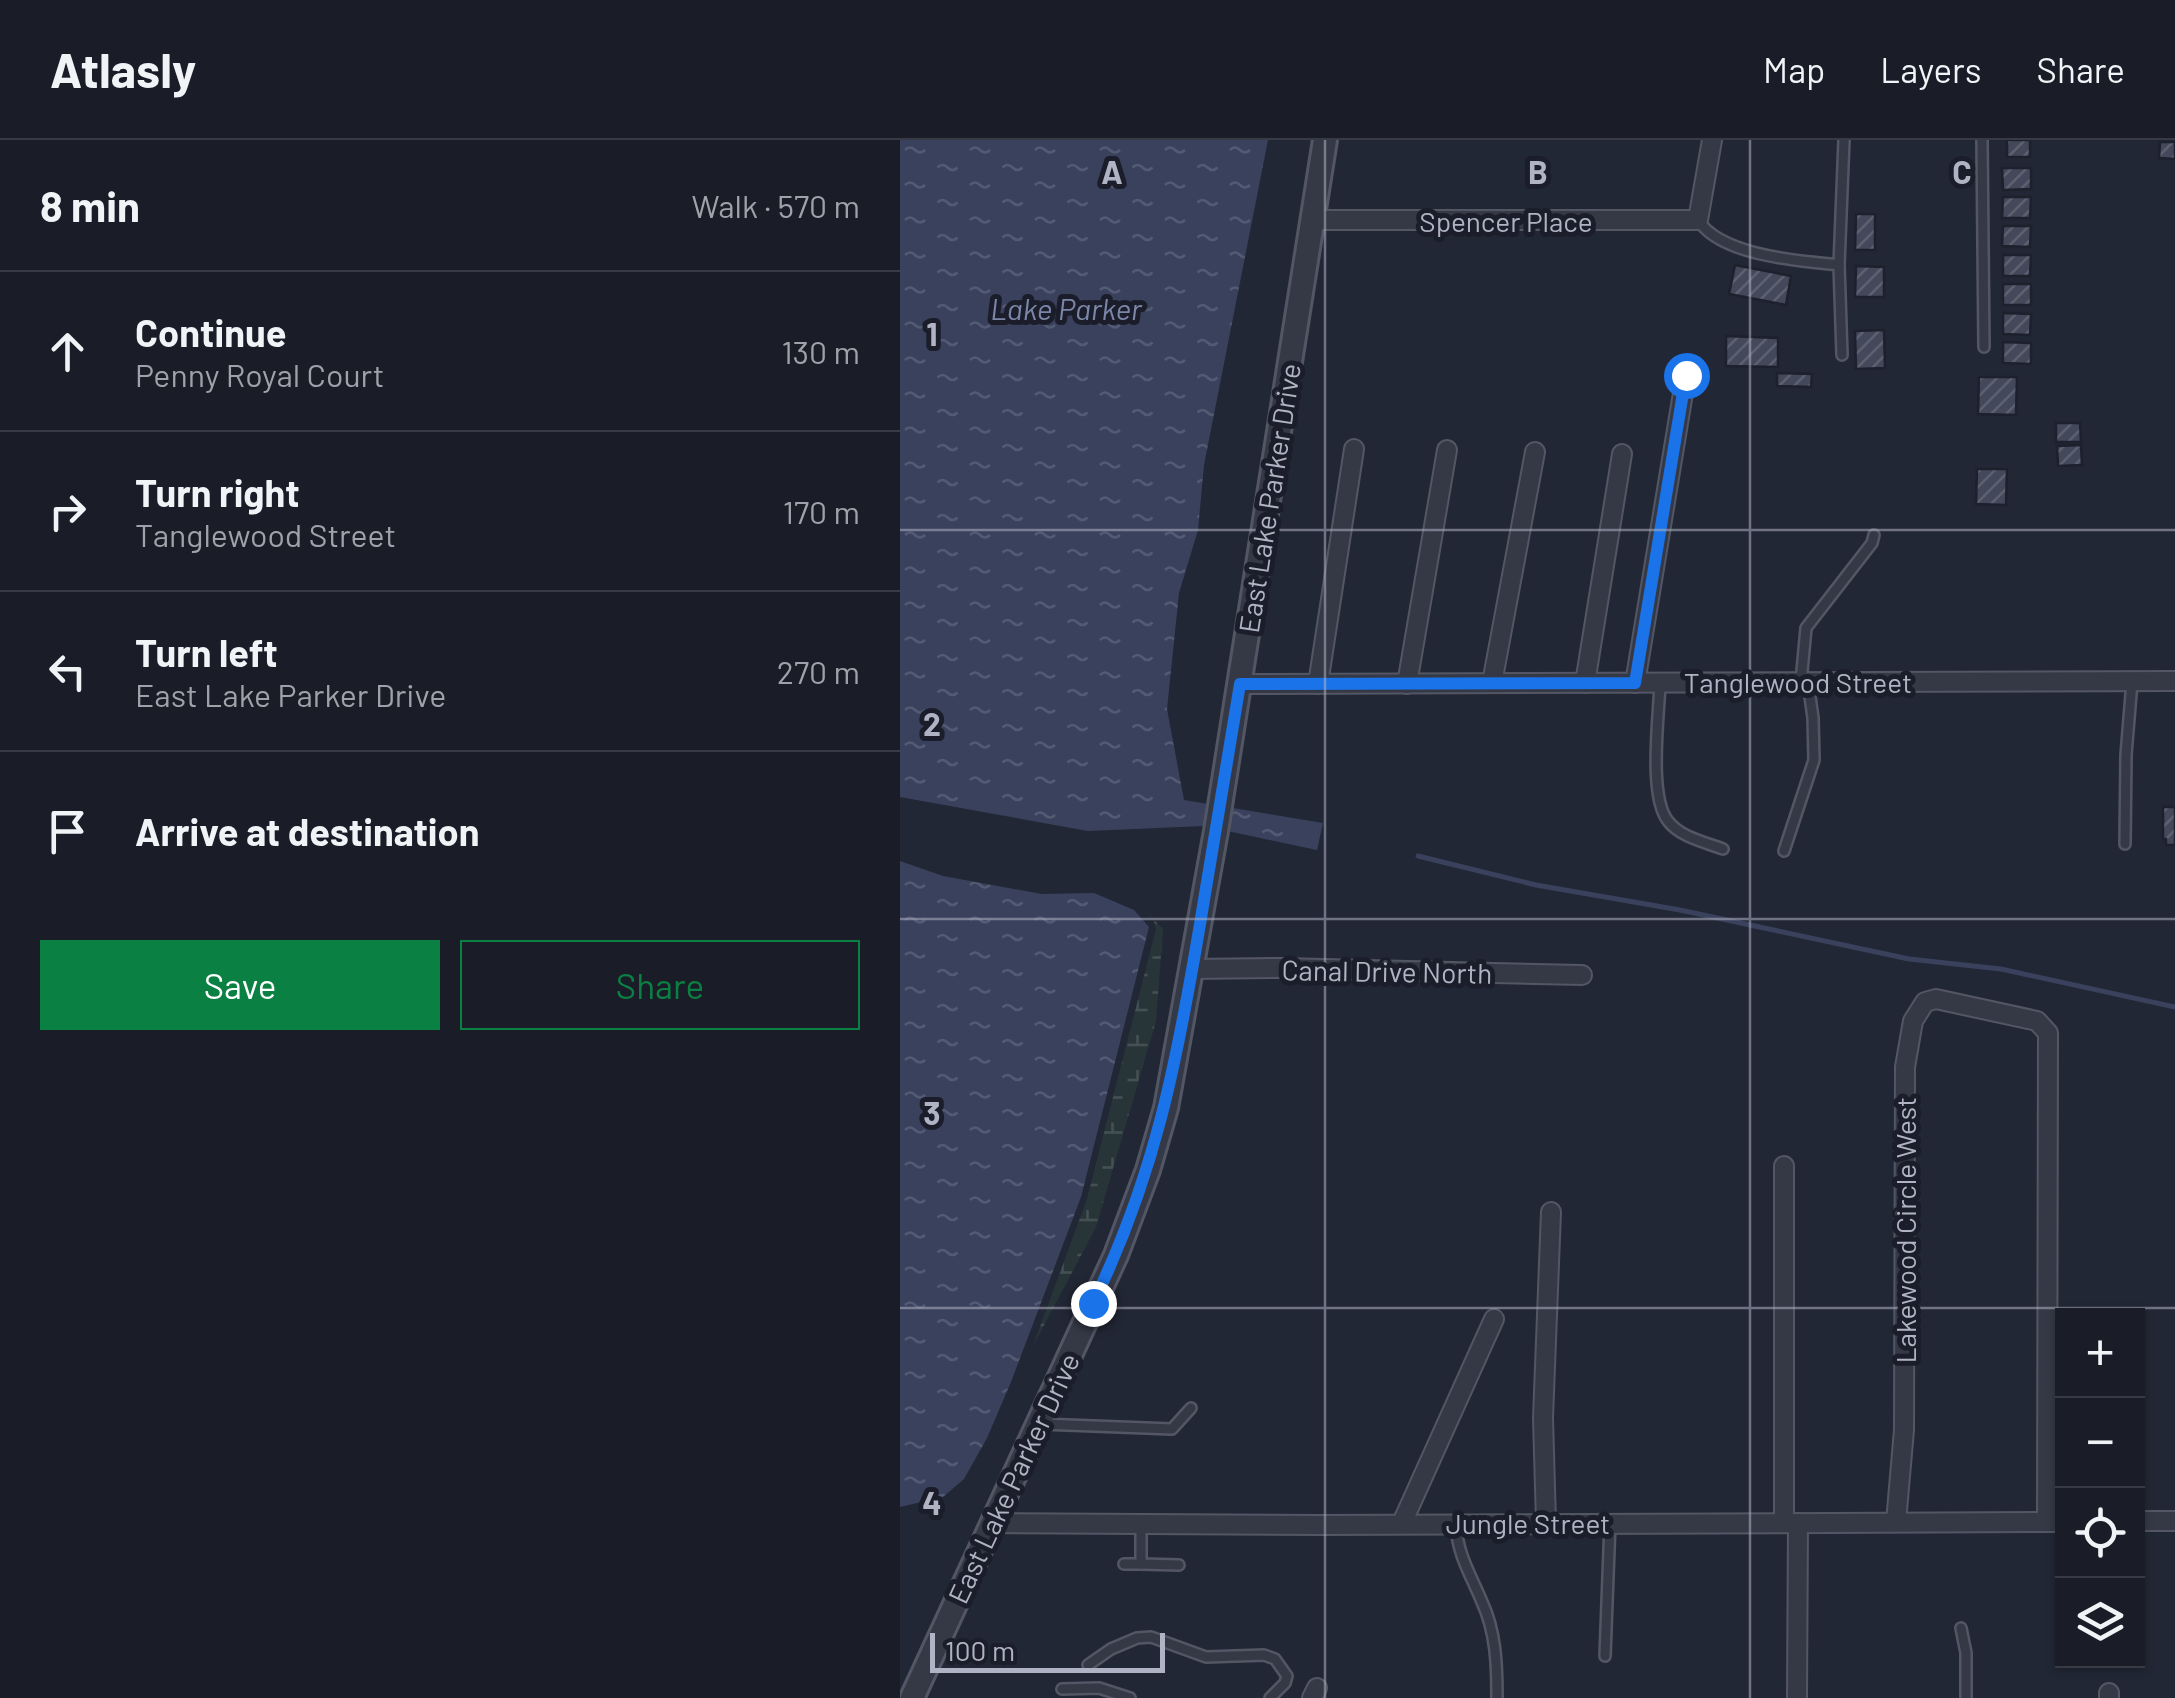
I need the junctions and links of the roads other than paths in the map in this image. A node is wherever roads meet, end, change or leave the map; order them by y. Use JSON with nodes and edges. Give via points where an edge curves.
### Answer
{"nodes":[{"id":1,"x":1325,"y":140,"type":"edge"},
{"id":2,"x":1712,"y":140,"type":"edge"},
{"id":3,"x":1844,"y":140,"type":"edge"},
{"id":4,"x":1982,"y":140,"type":"edge"},
{"id":5,"x":1314,"y":220,"type":"junction"},
{"id":6,"x":1698,"y":220,"type":"junction"},
{"id":7,"x":1839,"y":266,"type":"junction"},
{"id":8,"x":1984,"y":347,"type":"dead end"},
{"id":9,"x":1842,"y":355,"type":"dead end"},
{"id":10,"x":1686,"y":375,"type":"dead end"},
{"id":11,"x":1354,"y":450,"type":"dead end"},
{"id":12,"x":1447,"y":450,"type":"dead end"},
{"id":13,"x":1535,"y":452,"type":"dead end"},
{"id":14,"x":1622,"y":454,"type":"dead end"},
{"id":15,"x":1874,"y":535,"type":"dead end"},
{"id":16,"x":2132,"y":681,"type":"junction"},
{"id":17,"x":2175,"y":681,"type":"edge"},
{"id":18,"x":1805,"y":682,"type":"junction"},
{"id":19,"x":1492,"y":683,"type":"junction"},
{"id":20,"x":1585,"y":683,"type":"junction"},
{"id":21,"x":1635,"y":683,"type":"junction"},
{"id":22,"x":1660,"y":683,"type":"junction"},
{"id":23,"x":1240,"y":684,"type":"junction"},
{"id":24,"x":1318,"y":684,"type":"junction"},
{"id":25,"x":1407,"y":684,"type":"junction"},
{"id":26,"x":2125,"y":844,"type":"dead end"},
{"id":27,"x":1722,"y":849,"type":"dead end"},
{"id":28,"x":1784,"y":851,"type":"dead end"},
{"id":29,"x":1192,"y":969,"type":"junction"},
{"id":30,"x":1582,"y":975,"type":"dead end"},
{"id":31,"x":1784,"y":1166,"type":"dead end"},
{"id":32,"x":1550,"y":1212,"type":"dead end"},
{"id":33,"x":1494,"y":1319,"type":"dead end"},
{"id":34,"x":1191,"y":1408,"type":"dead end"},
{"id":35,"x":1038,"y":1424,"type":"junction"},
{"id":36,"x":2175,"y":1520,"type":"edge"},
{"id":37,"x":2145,"y":1521,"type":"edge"},
{"id":38,"x":993,"y":1522,"type":"junction"},
{"id":39,"x":1896,"y":1522,"type":"junction"},
{"id":40,"x":2055,"y":1522,"type":"edge"},
{"id":41,"x":1402,"y":1523,"type":"junction"},
{"id":42,"x":1456,"y":1523,"type":"junction"},
{"id":43,"x":1610,"y":1523,"type":"junction"},
{"id":44,"x":1791,"y":1523,"type":"junction"},
{"id":45,"x":1142,"y":1524,"type":"junction"},
{"id":46,"x":1546,"y":1524,"type":"junction"},
{"id":47,"x":1124,"y":1564,"type":"dead end"},
{"id":48,"x":1141,"y":1564,"type":"junction"},
{"id":49,"x":1178,"y":1564,"type":"dead end"},
{"id":50,"x":1961,"y":1628,"type":"dead end"},
{"id":51,"x":1605,"y":1656,"type":"dead end"},
{"id":52,"x":1088,"y":1666,"type":"dead end"},
{"id":53,"x":1062,"y":1689,"type":"dead end"},
{"id":54,"x":1497,"y":1697,"type":"edge"},
{"id":55,"x":912,"y":1698,"type":"edge"},
{"id":56,"x":1130,"y":1698,"type":"edge"},
{"id":57,"x":1270,"y":1698,"type":"edge"},
{"id":58,"x":1797,"y":1698,"type":"edge"},
{"id":59,"x":1966,"y":1698,"type":"edge"}],
"edges":[{"from":1,"to":5,"type":"street","name":"East Lake Parker Drive"},
{"from":2,"to":6,"type":"street"},
{"from":3,"to":7,"type":"lane"},
{"from":4,"to":8,"type":"lane"},
{"from":5,"to":6,"type":"street","name":"Spencer Place"},
{"from":5,"to":23,"type":"street","name":"East Lake Parker Drive"},
{"from":6,"to":7,"type":"lane","via":[[1705,231],[1734,245]]},
{"from":7,"to":9,"type":"lane"},
{"from":10,"to":21,"type":"street"},
{"from":11,"to":24,"type":"street"},
{"from":12,"to":25,"type":"street"},
{"from":13,"to":19,"type":"street"},
{"from":14,"to":20,"type":"street"},
{"from":15,"to":18,"type":"lane","via":[[1806,628]]},
{"from":16,"to":17,"type":"street","name":"Tanglewood Street"},
{"from":16,"to":18,"type":"street","name":"Tanglewood Street"},
{"from":16,"to":26,"type":"lane"},
{"from":18,"to":22,"type":"street","name":"Tanglewood Street"},
{"from":18,"to":28,"type":"lane","via":[[1814,760]]},
{"from":19,"to":20,"type":"street","name":"Tanglewood Street"},
{"from":19,"to":25,"type":"street","name":"Tanglewood Street"},
{"from":20,"to":21,"type":"street","name":"Tanglewood Street"},
{"from":21,"to":22,"type":"street","name":"Tanglewood Street"},
{"from":22,"to":27,"type":"lane","via":[[1661,809],[1676,829]]},
{"from":23,"to":24,"type":"street","name":"Tanglewood Street"},
{"from":23,"to":29,"type":"street","name":"East Lake Parker Drive"},
{"from":24,"to":25,"type":"street","name":"Tanglewood Street"},
{"from":29,"to":30,"type":"street","name":"Canal Drive North"},
{"from":29,"to":35,"type":"street","name":"East Lake Parker Drive","via":[[1148,1170]]},
{"from":31,"to":44,"type":"street"},
{"from":32,"to":46,"type":"street"},
{"from":33,"to":41,"type":"street"},
{"from":34,"to":35,"type":"lane","via":[[1172,1429]]},
{"from":35,"to":38,"type":"street","name":"East Lake Parker Drive"},
{"from":36,"to":37,"type":"street"},
{"from":38,"to":45,"type":"street","name":"Jungle Street"},
{"from":38,"to":55,"type":"street","name":"East Lake Parker Drive"},
{"from":39,"to":40,"type":"street","name":"Jungle Street"},
{"from":39,"to":40,"type":"street","name":"Lakewood Circle West","via":[[1904,1430],[1907,1046],[1929,1000],[2037,1021],[2048,1033]]},
{"from":39,"to":44,"type":"street","name":"Jungle Street"},
{"from":41,"to":42,"type":"street","name":"Jungle Street"},
{"from":41,"to":45,"type":"street","name":"Jungle Street"},
{"from":42,"to":46,"type":"street","name":"Jungle Street"},
{"from":42,"to":54,"type":"lane","via":[[1461,1558],[1488,1617]]},
{"from":43,"to":44,"type":"street","name":"Jungle Street"},
{"from":43,"to":46,"type":"street","name":"Jungle Street"},
{"from":43,"to":51,"type":"lane"},
{"from":44,"to":58,"type":"street"},
{"from":45,"to":48,"type":"lane"},
{"from":47,"to":48,"type":"lane"},
{"from":48,"to":49,"type":"lane"},
{"from":50,"to":59,"type":"lane"},
{"from":52,"to":57,"type":"lane","via":[[1137,1638],[1206,1657],[1264,1655],[1287,1676]]},
{"from":53,"to":56,"type":"lane","via":[[1099,1688]]}]}
